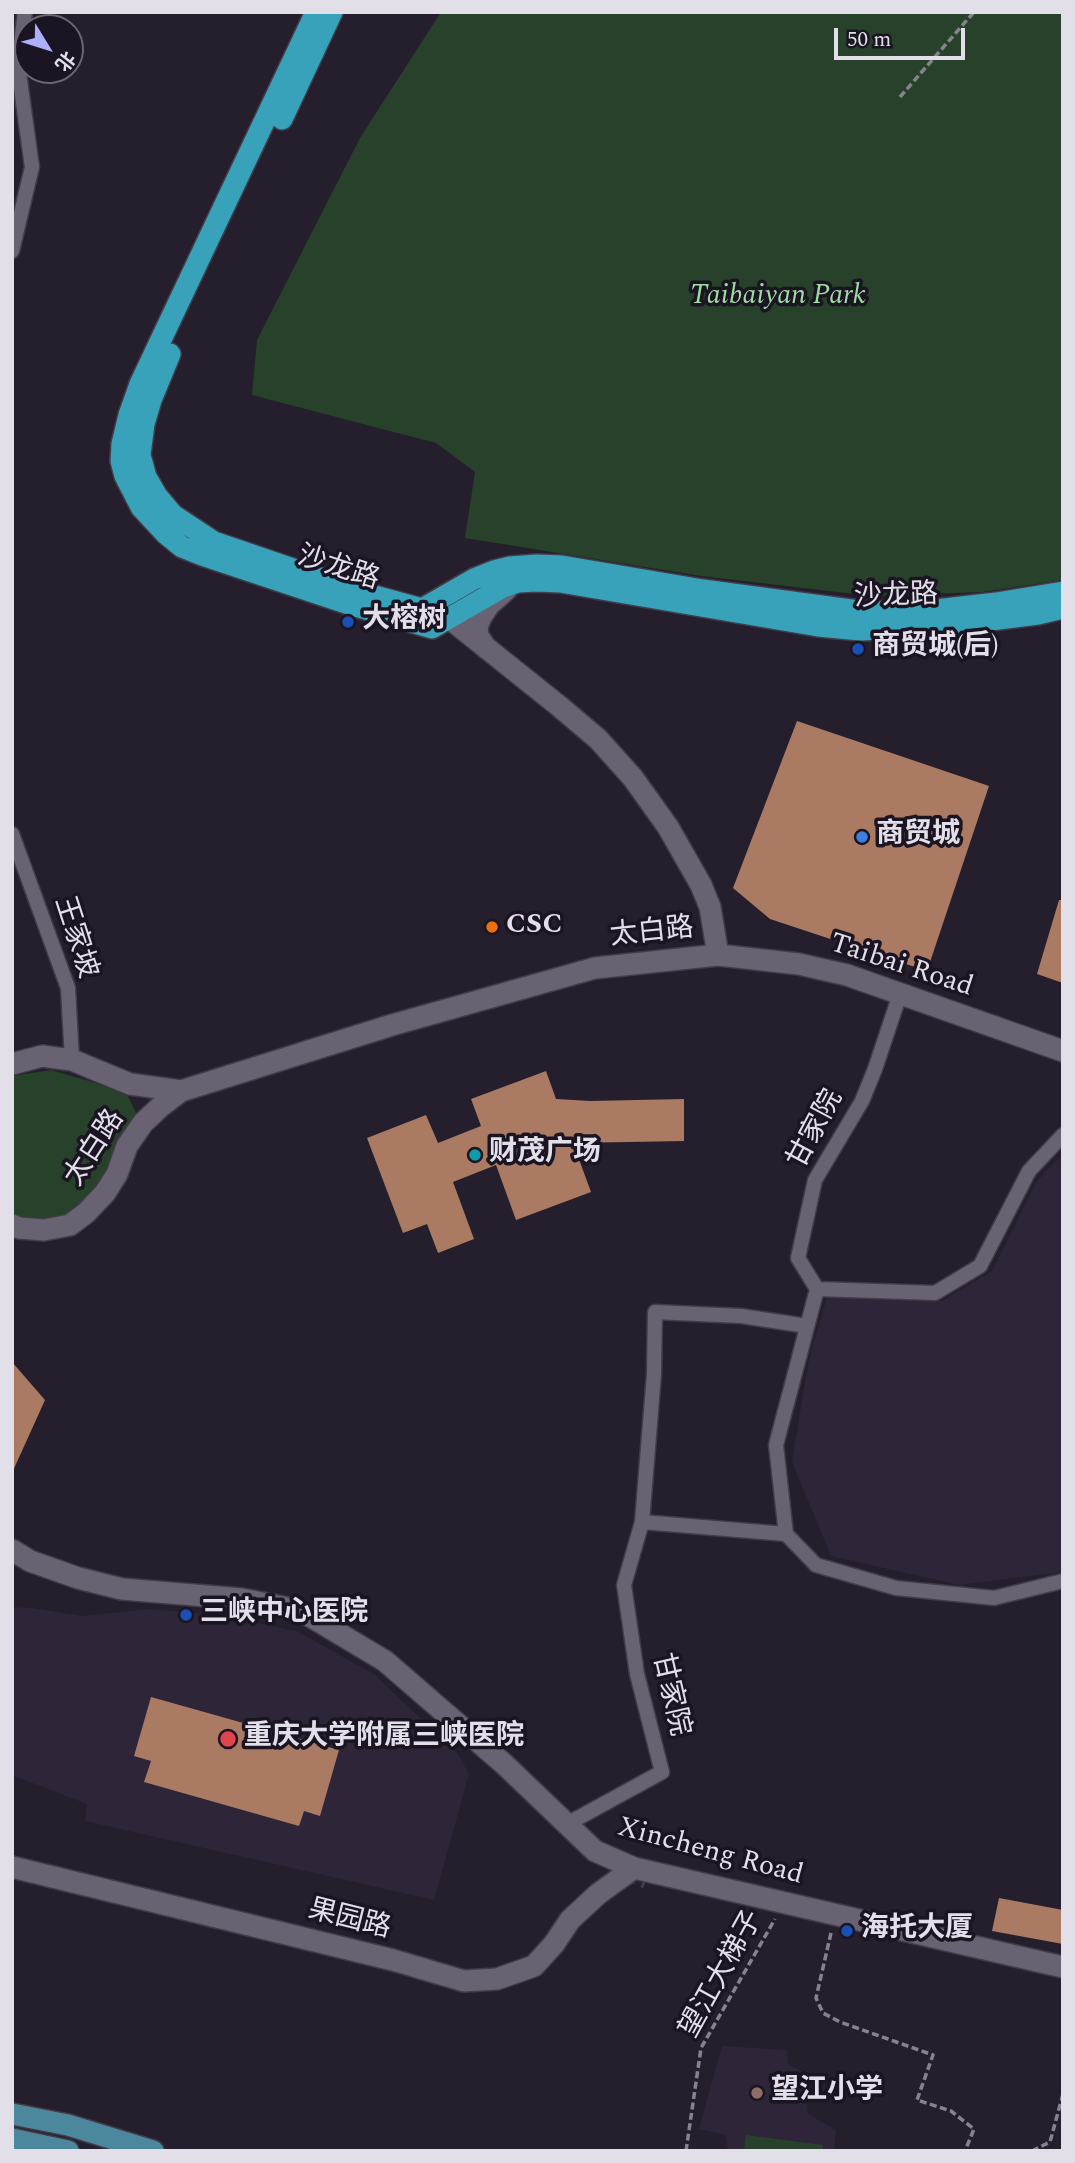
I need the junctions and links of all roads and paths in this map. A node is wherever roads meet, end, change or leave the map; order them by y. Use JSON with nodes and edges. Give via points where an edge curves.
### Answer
{"nodes":[{"id":1,"x":25,"y":12,"type":"edge"},
{"id":2,"x":316,"y":12,"type":"edge"},
{"id":3,"x":332,"y":12,"type":"edge"},
{"id":4,"x":974,"y":12,"type":"edge"},
{"id":5,"x":900,"y":97,"type":"dead end"},
{"id":6,"x":12,"y":251,"type":"edge"},
{"id":7,"x":518,"y":582,"type":"junction"},
{"id":8,"x":1063,"y":592,"type":"edge"},
{"id":9,"x":1063,"y":608,"type":"edge"},
{"id":10,"x":434,"y":618,"type":"junction"},
{"id":11,"x":486,"y":648,"type":"junction"},
{"id":12,"x":12,"y":834,"type":"edge"},
{"id":13,"x":718,"y":955,"type":"junction"},
{"id":14,"x":900,"y":994,"type":"junction"},
{"id":15,"x":1063,"y":1051,"type":"edge"},
{"id":16,"x":72,"y":1060,"type":"junction"},
{"id":17,"x":12,"y":1064,"type":"edge"},
{"id":18,"x":181,"y":1091,"type":"junction"},
{"id":19,"x":1063,"y":1135,"type":"edge"},
{"id":20,"x":12,"y":1225,"type":"edge"},
{"id":21,"x":817,"y":1289,"type":"junction"},
{"id":22,"x":807,"y":1326,"type":"junction"},
{"id":23,"x":642,"y":1522,"type":"junction"},
{"id":24,"x":786,"y":1534,"type":"junction"},
{"id":25,"x":12,"y":1550,"type":"edge"},
{"id":26,"x":1063,"y":1581,"type":"edge"},
{"id":27,"x":567,"y":1824,"type":"junction"},
{"id":28,"x":12,"y":1867,"type":"edge"},
{"id":29,"x":634,"y":1868,"type":"junction"},
{"id":30,"x":785,"y":1902,"type":"junction"},
{"id":31,"x":836,"y":1914,"type":"junction"},
{"id":32,"x":1063,"y":1967,"type":"edge"},
{"id":33,"x":1063,"y":2094,"type":"edge"},
{"id":34,"x":12,"y":2113,"type":"edge"},
{"id":35,"x":12,"y":2138,"type":"edge"},
{"id":36,"x":68,"y":2151,"type":"edge"},
{"id":37,"x":153,"y":2151,"type":"edge"},
{"id":38,"x":685,"y":2151,"type":"edge"},
{"id":39,"x":965,"y":2151,"type":"edge"},
{"id":40,"x":1032,"y":2151,"type":"edge"}],
"edges":[{"from":1,"to":6,"type":"street","via":[[18,66],[32,167]]},
{"from":2,"to":10,"type":"highway","name":"沙龙路","via":[[140,384],[121,461],[141,507],[182,547],[355,606]]},
{"from":3,"to":10,"type":"highway","name":"沙龙路","via":[[160,375],[139,455],[146,477],[173,515],[214,542]]},
{"from":4,"to":5,"type":"path"},
{"from":7,"to":9,"type":"highway","name":"沙龙路","via":[[561,582],[860,630],[935,627]]},
{"from":7,"to":10,"type":"highway","name":"沙龙路"},
{"from":7,"to":11,"type":"main road","via":[[481,617],[478,636]]},
{"from":8,"to":10,"type":"highway","name":"沙龙路","via":[[927,611],[866,612],[537,565],[510,567],[474,579]]},
{"from":10,"to":11,"type":"main road","name":"太白路"},
{"from":11,"to":13,"type":"main road","name":"太白路","via":[[598,739],[633,778],[701,884]]},
{"from":12,"to":16,"type":"street","name":"王家坡","via":[[68,988]]},
{"from":13,"to":14,"type":"main road","name":"Taibai Road","via":[[799,964]]},
{"from":13,"to":18,"type":"main road","name":"太白路","via":[[595,968]]},
{"from":14,"to":15,"type":"main road","name":"Taibai Road"},
{"from":14,"to":21,"type":"street","name":"甘家院","via":[[862,1101],[815,1180],[798,1258]]},
{"from":16,"to":17,"type":"main road","name":"太白路","via":[[42,1056]]},
{"from":16,"to":18,"type":"main road","name":"太白路","via":[[130,1084]]},
{"from":18,"to":20,"type":"main road","name":"太白路","via":[[143,1123],[105,1193],[86,1213],[70,1225],[44,1230]]},
{"from":19,"to":21,"type":"street","via":[[1029,1171],[980,1266],[935,1293]]},
{"from":21,"to":22,"type":"street"},
{"from":22,"to":23,"type":"street","name":"甘家院","via":[[741,1316],[655,1312]]},
{"from":22,"to":24,"type":"street","via":[[776,1445]]},
{"from":23,"to":24,"type":"street"},
{"from":23,"to":27,"type":"street","name":"甘家院","via":[[624,1585],[637,1674],[662,1772]]},
{"from":24,"to":26,"type":"street","via":[[816,1565],[896,1588],[994,1598]]},
{"from":25,"to":27,"type":"main road","name":"Xincheng Road","via":[[30,1561],[122,1589],[242,1599],[308,1615],[385,1661]]},
{"from":27,"to":29,"type":"main road","name":"Xincheng Road","via":[[595,1851]]},
{"from":28,"to":29,"type":"main road","name":"果园路","via":[[464,1981],[496,1979],[534,1966],[570,1920]]},
{"from":29,"to":30,"type":"main road","name":"Xincheng Road"},
{"from":30,"to":31,"type":"main road","name":"Xincheng Road"},
{"from":30,"to":38,"type":"path","name":"望江大梯子","via":[[701,2048]]},
{"from":31,"to":32,"type":"main road","name":"Xincheng Road"},
{"from":31,"to":39,"type":"path","via":[[816,1998],[823,2013],[933,2055],[918,2101],[951,2111],[974,2129]]},
{"from":33,"to":40,"type":"path","via":[[1050,2141]]},
{"from":34,"to":37,"type":"main road"},
{"from":35,"to":36,"type":"main road"}]}
